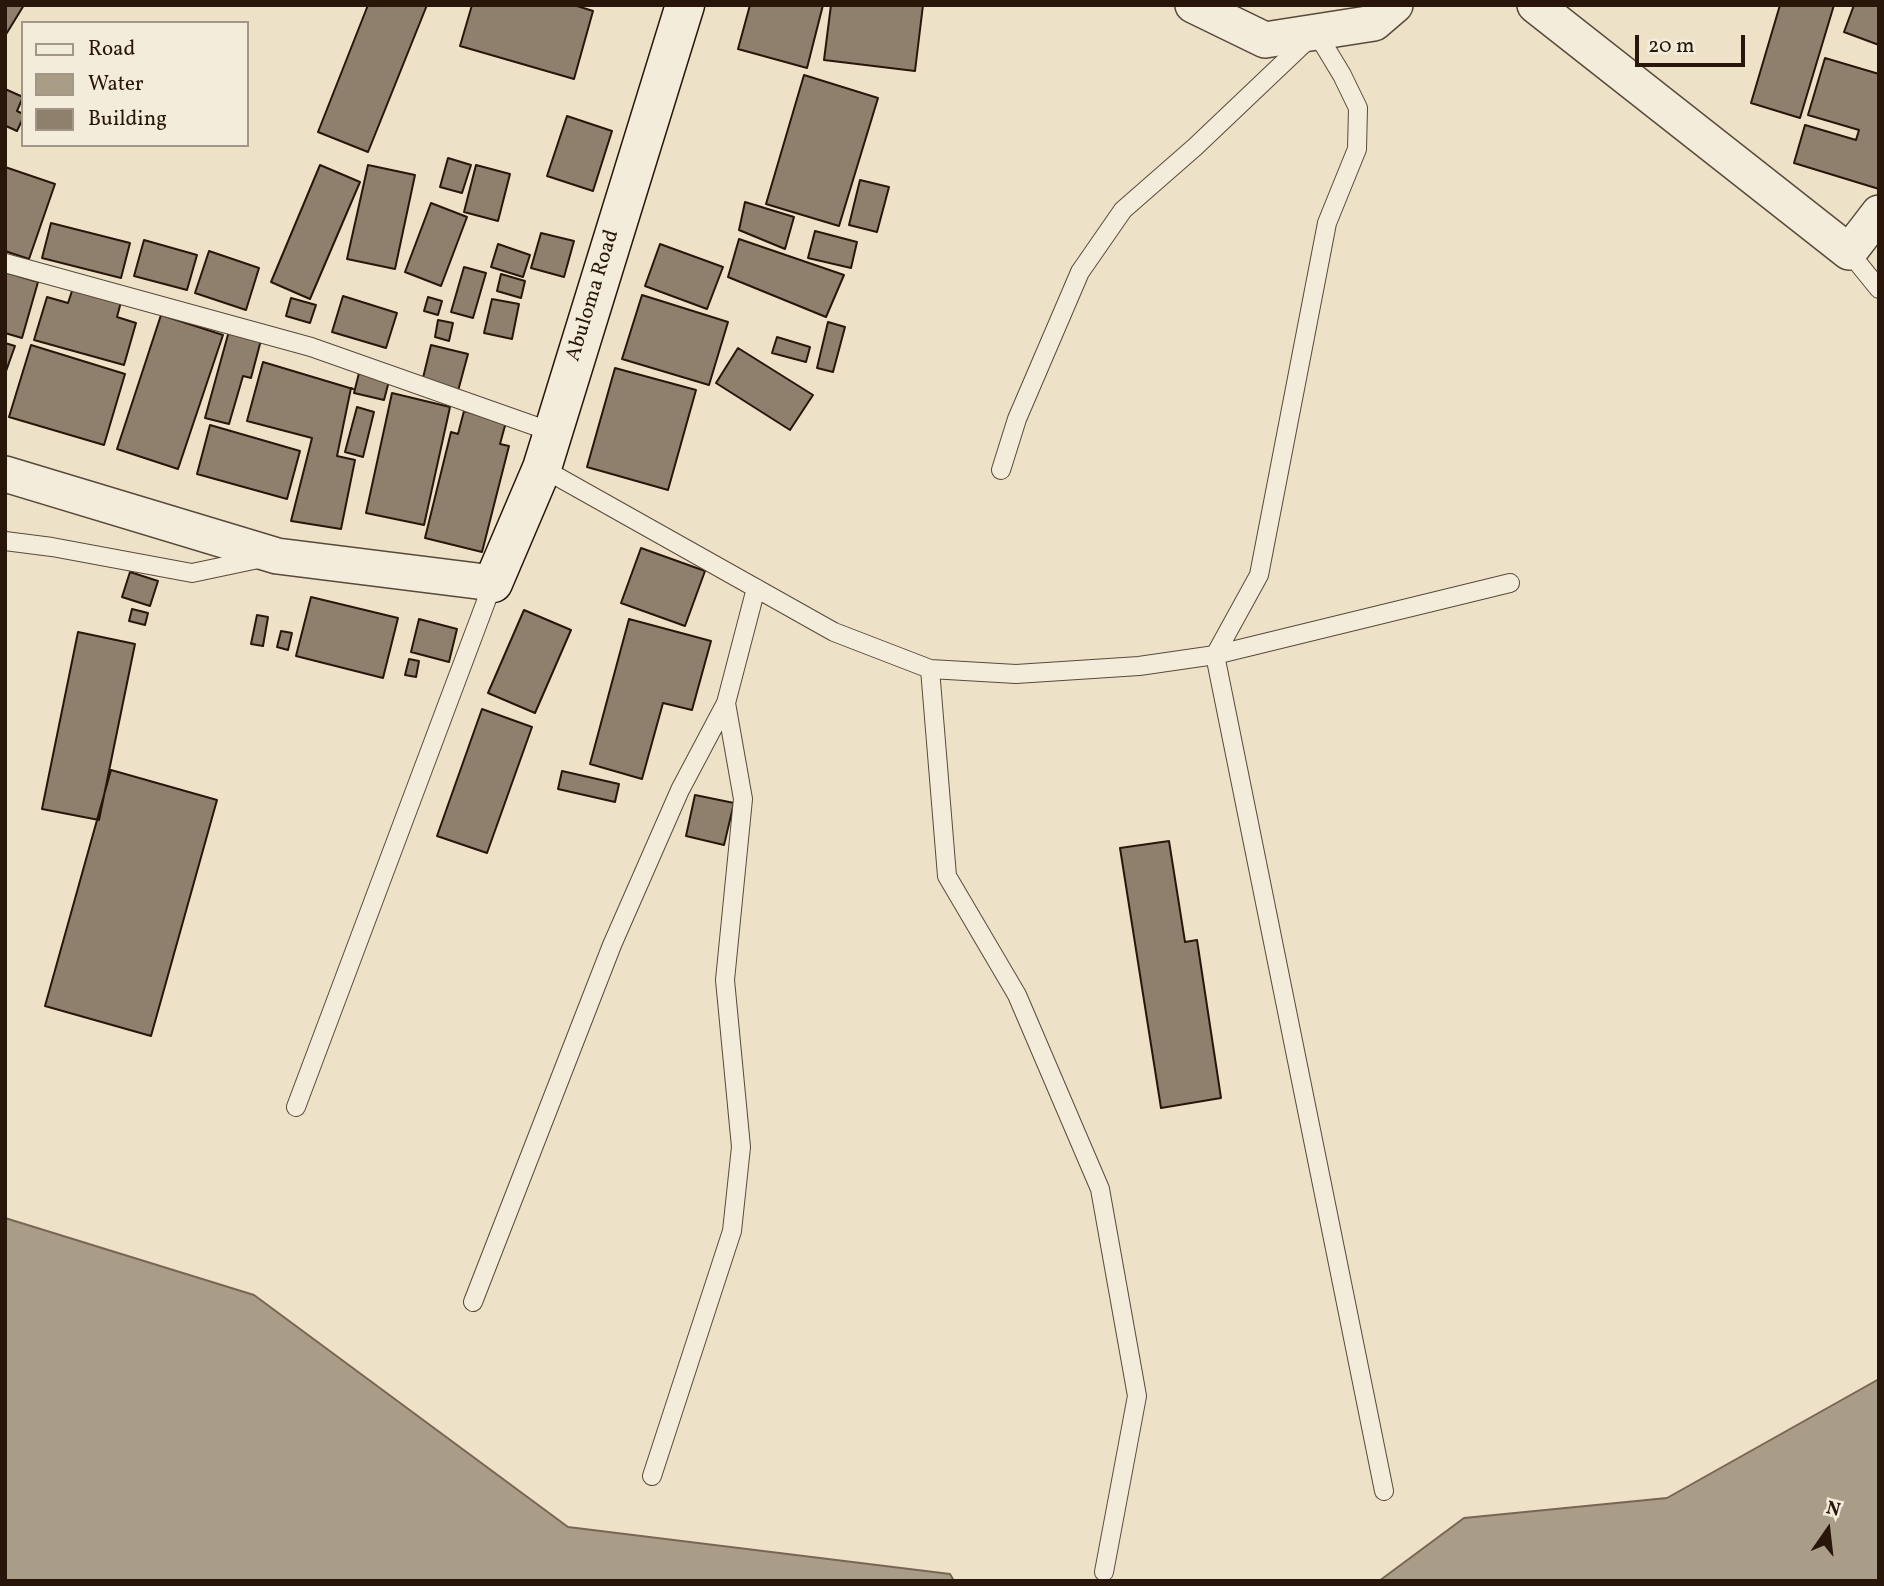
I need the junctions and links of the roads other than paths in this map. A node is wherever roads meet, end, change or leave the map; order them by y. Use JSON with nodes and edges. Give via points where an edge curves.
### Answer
{"nodes":[{"id":1,"x":685,"y":5,"type":"edge"},
{"id":2,"x":1193,"y":5,"type":"edge"},
{"id":3,"x":1395,"y":5,"type":"edge"},
{"id":4,"x":1535,"y":5,"type":"edge"},
{"id":5,"x":1316,"y":32,"type":"junction"},
{"id":6,"x":1879,"y":213,"type":"edge"},
{"id":7,"x":1849,"y":253,"type":"junction"},
{"id":8,"x":5,"y":263,"type":"edge"},
{"id":9,"x":1879,"y":289,"type":"edge"},
{"id":10,"x":547,"y":450,"type":"junction"},
{"id":11,"x":1001,"y":470,"type":"dead end"},
{"id":12,"x":5,"y":474,"type":"edge"},
{"id":13,"x":5,"y":541,"type":"edge"},
{"id":14,"x":277,"y":555,"type":"junction"},
{"id":15,"x":493,"y":583,"type":"junction"},
{"id":16,"x":1510,"y":583,"type":"dead end"},
{"id":17,"x":756,"y":588,"type":"junction"},
{"id":18,"x":1215,"y":655,"type":"junction"},
{"id":19,"x":930,"y":668,"type":"junction"},
{"id":20,"x":726,"y":703,"type":"junction"},
{"id":21,"x":296,"y":1107,"type":"dead end"},
{"id":22,"x":473,"y":1302,"type":"dead end"},
{"id":23,"x":652,"y":1476,"type":"dead end"},
{"id":24,"x":1384,"y":1492,"type":"dead end"},
{"id":25,"x":1104,"y":1572,"type":"dead end"}],
"edges":[{"from":1,"to":10,"type":"street","name":"Abuloma Road"},
{"from":2,"to":5,"type":"street","via":[[1265,40]]},
{"from":3,"to":5,"type":"street","via":[[1374,23]]},
{"from":4,"to":7,"type":"street"},
{"from":5,"to":11,"type":"lane","via":[[1123,209],[1080,272],[1017,419]]},
{"from":5,"to":18,"type":"lane","via":[[1358,108],[1357,149],[1327,223],[1259,575]]},
{"from":6,"to":7,"type":"street"},
{"from":7,"to":9,"type":"lane"},
{"from":8,"to":10,"type":"lane","via":[[311,347]]},
{"from":10,"to":15,"type":"street","name":"Abuloma Road"},
{"from":10,"to":17,"type":"lane"},
{"from":12,"to":14,"type":"street"},
{"from":13,"to":14,"type":"lane","via":[[192,573]]},
{"from":14,"to":15,"type":"street"},
{"from":15,"to":21,"type":"lane"},
{"from":16,"to":18,"type":"lane"},
{"from":17,"to":19,"type":"lane","via":[[834,632]]},
{"from":17,"to":20,"type":"lane"},
{"from":18,"to":19,"type":"lane","via":[[1139,666],[1016,674]]},
{"from":18,"to":24,"type":"lane"},
{"from":19,"to":25,"type":"lane","via":[[947,876],[1017,995],[1100,1189],[1137,1396]]},
{"from":20,"to":22,"type":"lane","via":[[680,790],[612,945]]},
{"from":20,"to":23,"type":"lane","via":[[743,799],[725,980],[741,1147],[732,1231]]}]}
